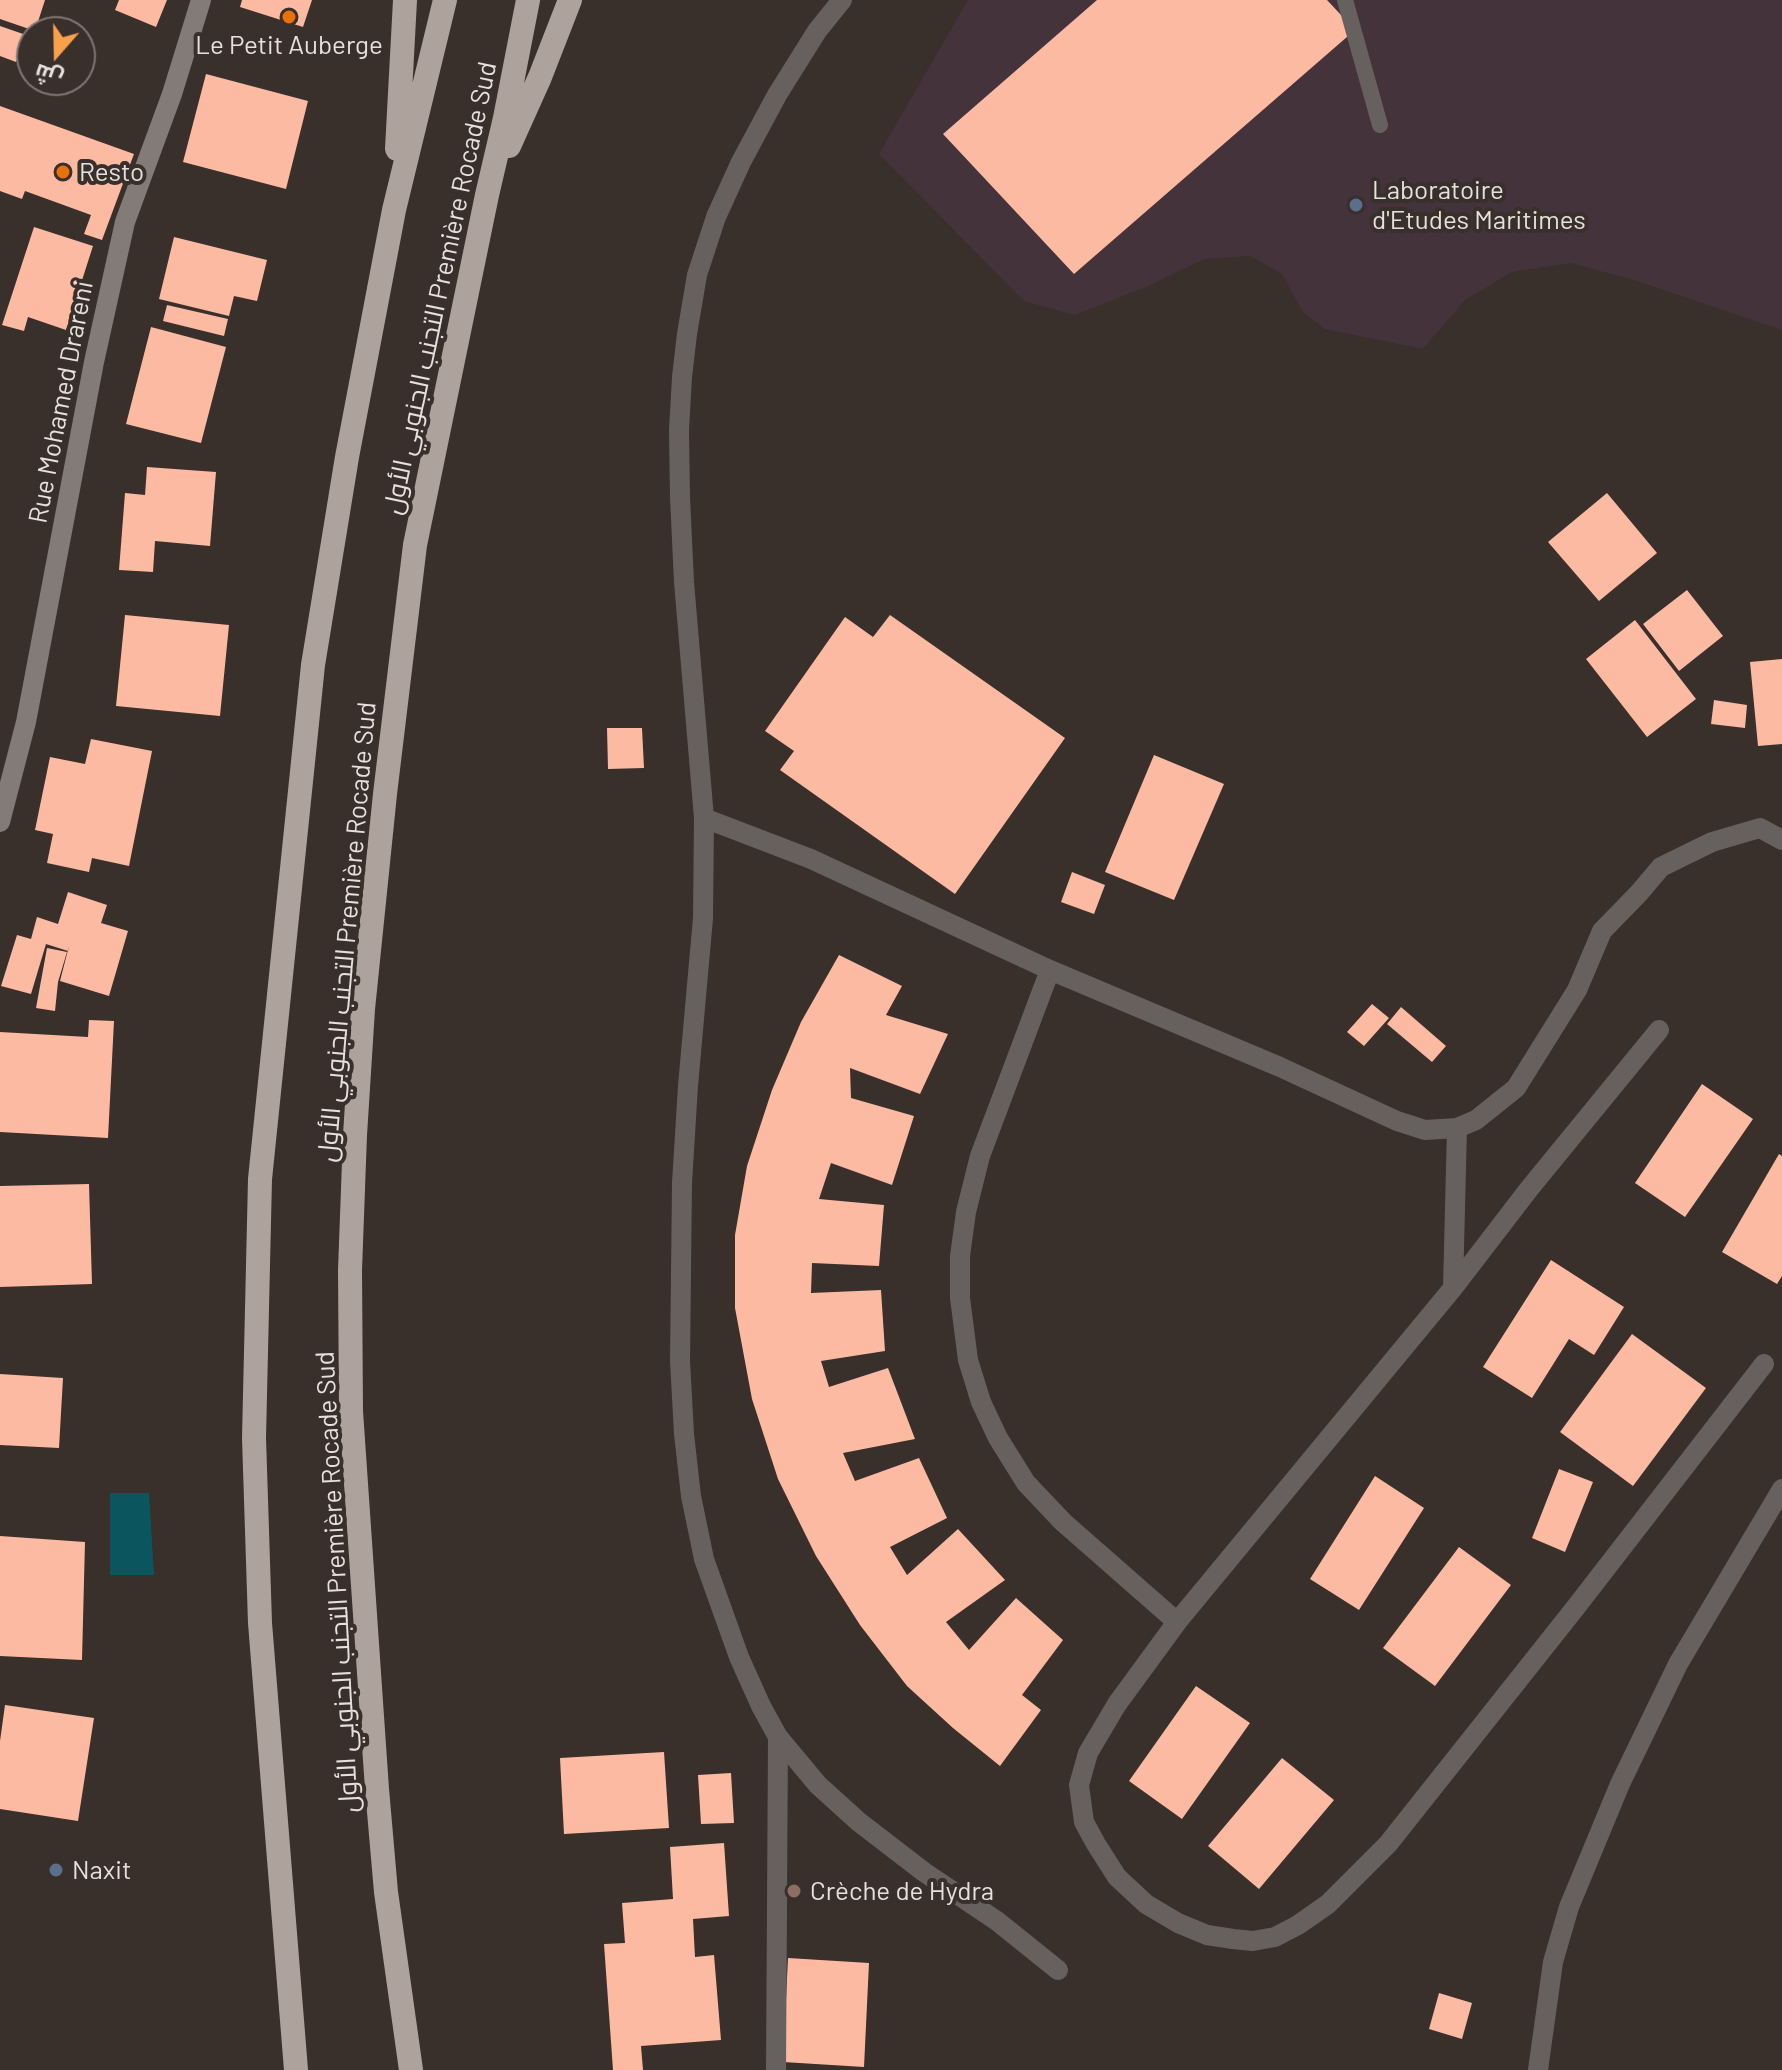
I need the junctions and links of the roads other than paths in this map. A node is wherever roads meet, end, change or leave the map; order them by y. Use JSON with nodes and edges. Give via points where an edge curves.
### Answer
{"nodes":[{"id":1,"x":201,"y":0,"type":"edge"},
{"id":2,"x":405,"y":0,"type":"edge"},
{"id":3,"x":445,"y":0,"type":"edge"},
{"id":4,"x":528,"y":0,"type":"edge"},
{"id":5,"x":570,"y":0,"type":"edge"},
{"id":6,"x":842,"y":0,"type":"edge"},
{"id":7,"x":1345,"y":0,"type":"edge"},
{"id":8,"x":1380,"y":125,"type":"dead end"},
{"id":9,"x":487,"y":195,"type":"junction"},
{"id":10,"x":394,"y":210,"type":"junction"},
{"id":11,"x":704,"y":818,"type":"junction"},
{"id":12,"x":0,"y":822,"type":"edge"},
{"id":13,"x":1782,"y":840,"type":"edge"},
{"id":14,"x":1050,"y":970,"type":"junction"},
{"id":15,"x":1659,"y":1030,"type":"dead end"},
{"id":16,"x":1457,"y":1128,"type":"junction"},
{"id":17,"x":1453,"y":1288,"type":"junction"},
{"id":18,"x":1764,"y":1364,"type":"dead end"},
{"id":19,"x":1782,"y":1489,"type":"edge"},
{"id":20,"x":1177,"y":1622,"type":"junction"},
{"id":21,"x":778,"y":1737,"type":"junction"},
{"id":22,"x":1058,"y":1970,"type":"dead end"},
{"id":23,"x":296,"y":2070,"type":"edge"},
{"id":24,"x":411,"y":2070,"type":"edge"},
{"id":25,"x":776,"y":2070,"type":"edge"},
{"id":26,"x":1538,"y":2070,"type":"edge"}],
"edges":[{"from":1,"to":12,"type":"street","name":"Rue Mohamed Drareni","via":[[125,222],[26,722]]},
{"from":2,"to":10,"type":"highway"},
{"from":3,"to":10,"type":"highway","name":"التجنب الجنوبي الأول Première Rocade Sud"},
{"from":4,"to":9,"type":"highway","name":"التجنب الجنوبي الأول Première Rocade Sud"},
{"from":5,"to":9,"type":"highway"},
{"from":6,"to":11,"type":"street","via":[[777,95],[741,162],[697,275],[687,334],[679,430],[681,511]]},
{"from":7,"to":8,"type":"lane"},
{"from":9,"to":24,"type":"highway","name":"التجنب الجنوبي الأول Première Rocade Sud","via":[[415,545],[363,1009],[355,1135],[351,1411],[384,1877]]},
{"from":10,"to":23,"type":"highway","name":"التجنب الجنوبي الأول Première Rocade Sud","via":[[313,665],[260,1179],[254,1438],[260,1623]]},
{"from":11,"to":14,"type":"street","via":[[811,859]]},
{"from":11,"to":21,"type":"street","via":[[703,918],[682,1183],[684,1434],[704,1559],[739,1657]]},
{"from":13,"to":16,"type":"street","via":[[1760,828],[1712,842],[1661,867],[1602,931],[1577,990],[1516,1088],[1476,1120]]},
{"from":14,"to":16,"type":"street","via":[[1397,1121],[1425,1130]]},
{"from":14,"to":20,"type":"street","via":[[980,1156],[966,1212],[960,1298],[968,1360],[981,1402],[1026,1483],[1095,1552]]},
{"from":15,"to":17,"type":"street"},
{"from":16,"to":17,"type":"street"},
{"from":17,"to":20,"type":"street"},
{"from":18,"to":20,"type":"street","via":[[1388,1844],[1328,1904],[1275,1937],[1253,1941],[1207,1935],[1146,1904],[1117,1877],[1084,1822],[1079,1785],[1088,1753]]},
{"from":19,"to":26,"type":"street","via":[[1678,1664],[1620,1784],[1569,1907],[1553,1962]]},
{"from":21,"to":22,"type":"street","via":[[818,1785],[859,1822]]},
{"from":21,"to":25,"type":"street"}]}
